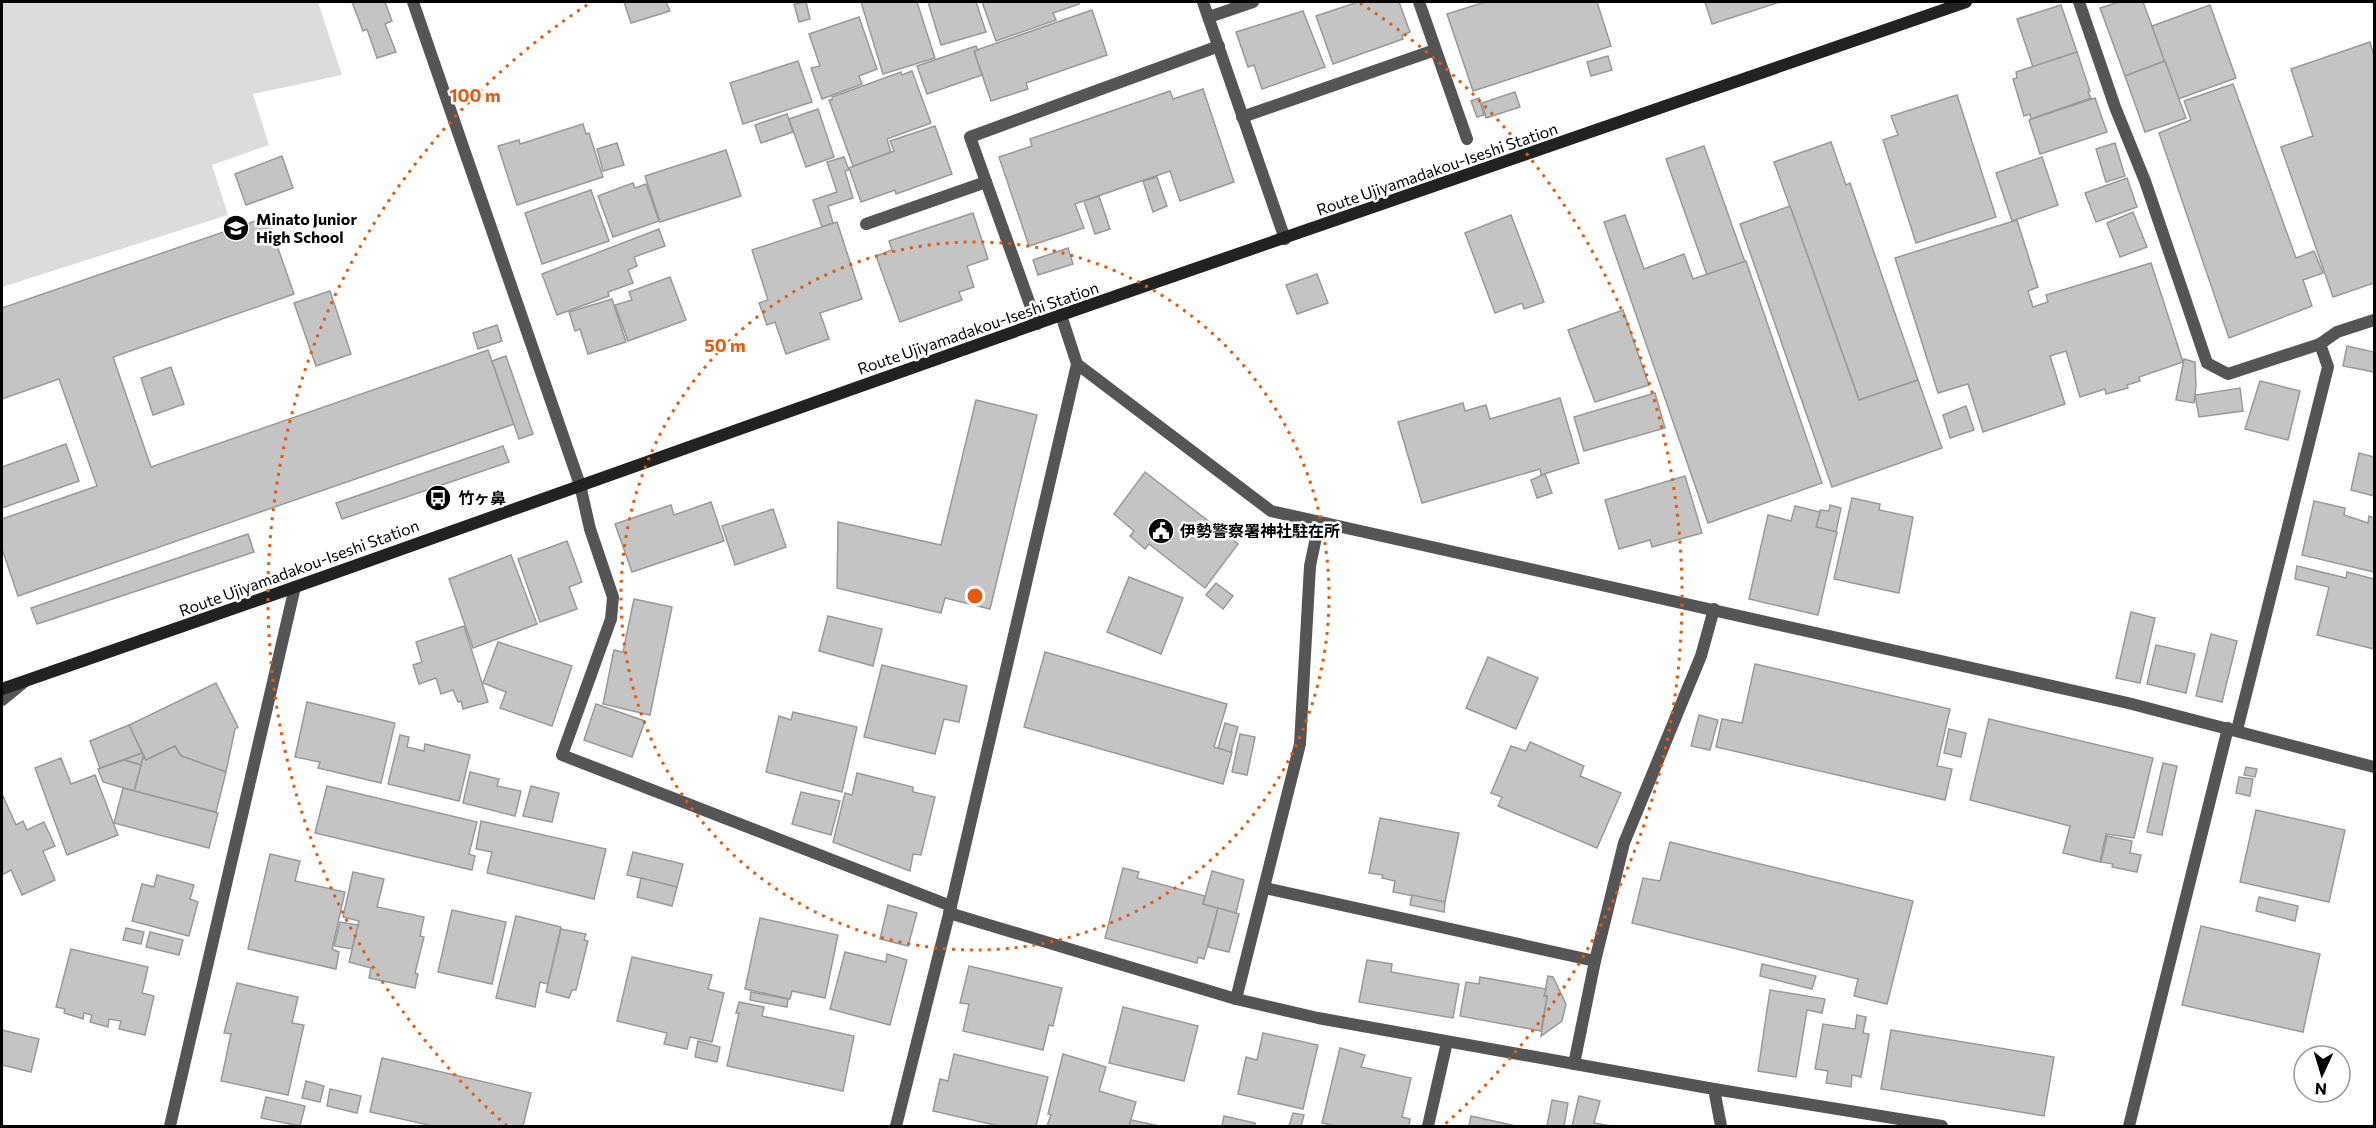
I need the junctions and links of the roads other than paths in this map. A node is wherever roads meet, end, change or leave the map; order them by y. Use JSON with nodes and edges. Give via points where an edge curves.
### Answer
{"nodes":[{"id":1,"x":413,"y":2,"type":"edge"},
{"id":2,"x":1203,"y":2,"type":"edge"},
{"id":3,"x":1253,"y":2,"type":"edge"},
{"id":4,"x":1419,"y":2,"type":"edge"},
{"id":5,"x":1966,"y":2,"type":"edge"},
{"id":6,"x":2079,"y":2,"type":"edge"},
{"id":7,"x":1209,"y":17,"type":"junction"},
{"id":8,"x":1219,"y":46,"type":"junction"},
{"id":9,"x":1435,"y":50,"type":"junction"},
{"id":10,"x":1242,"y":117,"type":"junction"},
{"id":11,"x":1467,"y":139,"type":"dead end"},
{"id":12,"x":986,"y":182,"type":"junction"},
{"id":13,"x":866,"y":224,"type":"dead end"},
{"id":14,"x":1285,"y":239,"type":"junction"},
{"id":15,"x":1061,"y":315,"type":"junction"},
{"id":16,"x":2374,"y":320,"type":"edge"},
{"id":17,"x":1037,"y":324,"type":"junction"},
{"id":18,"x":2320,"y":345,"type":"junction"},
{"id":19,"x":1077,"y":364,"type":"junction"},
{"id":20,"x":580,"y":485,"type":"junction"},
{"id":21,"x":1319,"y":523,"type":"junction"},
{"id":22,"x":295,"y":588,"type":"junction"},
{"id":23,"x":1714,"y":609,"type":"junction"},
{"id":24,"x":24,"y":682,"type":"junction"},
{"id":25,"x":2,"y":689,"type":"edge"},
{"id":26,"x":2,"y":700,"type":"edge"},
{"id":27,"x":2232,"y":729,"type":"junction"},
{"id":28,"x":2374,"y":767,"type":"edge"},
{"id":29,"x":1264,"y":888,"type":"junction"},
{"id":30,"x":950,"y":910,"type":"junction"},
{"id":31,"x":1595,"y":961,"type":"junction"},
{"id":32,"x":1236,"y":999,"type":"junction"},
{"id":33,"x":1447,"y":1042,"type":"junction"},
{"id":34,"x":1574,"y":1064,"type":"junction"},
{"id":35,"x":1714,"y":1089,"type":"junction"},
{"id":36,"x":170,"y":1126,"type":"edge"},
{"id":37,"x":896,"y":1126,"type":"edge"},
{"id":38,"x":1428,"y":1126,"type":"edge"},
{"id":39,"x":1721,"y":1126,"type":"edge"},
{"id":40,"x":1942,"y":1126,"type":"edge"},
{"id":41,"x":2129,"y":1126,"type":"edge"}],
"edges":[{"from":1,"to":20,"type":"street"},
{"from":2,"to":7,"type":"street"},
{"from":3,"to":7,"type":"street"},
{"from":4,"to":9,"type":"street"},
{"from":5,"to":14,"type":"main road","name":"Route Ujiyamadakou-Iseshi Station"},
{"from":6,"to":18,"type":"street","via":[[2207,363],[2228,374]]},
{"from":7,"to":8,"type":"street"},
{"from":8,"to":10,"type":"street"},
{"from":8,"to":12,"type":"street","via":[[970,137]]},
{"from":9,"to":10,"type":"street"},
{"from":9,"to":11,"type":"street"},
{"from":10,"to":14,"type":"street"},
{"from":12,"to":13,"type":"street"},
{"from":12,"to":17,"type":"street"},
{"from":14,"to":15,"type":"main road","name":"Route Ujiyamadakou-Iseshi Station"},
{"from":15,"to":17,"type":"main road","name":"Route Ujiyamadakou-Iseshi Station"},
{"from":15,"to":19,"type":"street"},
{"from":16,"to":18,"type":"street","via":[[2337,332]]},
{"from":17,"to":20,"type":"main road","name":"Route Ujiyamadakou-Iseshi Station"},
{"from":18,"to":27,"type":"street","via":[[2328,367]]},
{"from":19,"to":21,"type":"street","via":[[1271,511]]},
{"from":19,"to":30,"type":"street"},
{"from":20,"to":22,"type":"main road","name":"Route Ujiyamadakou-Iseshi Station"},
{"from":20,"to":30,"type":"street","via":[[590,530],[613,597],[611,619],[562,755]]},
{"from":21,"to":23,"type":"street"},
{"from":21,"to":29,"type":"street","via":[[1310,566],[1300,744]]},
{"from":22,"to":24,"type":"main road","name":"Route Ujiyamadakou-Iseshi Station"},
{"from":22,"to":36,"type":"street"},
{"from":23,"to":27,"type":"street"},
{"from":23,"to":31,"type":"street","via":[[1701,656],[1624,843]]},
{"from":24,"to":25,"type":"main road","name":"Route Ujiyamadakou-Iseshi Station"},
{"from":24,"to":26,"type":"street"},
{"from":27,"to":28,"type":"street"},
{"from":27,"to":41,"type":"street"},
{"from":29,"to":31,"type":"street"},
{"from":29,"to":32,"type":"street"},
{"from":30,"to":32,"type":"street"},
{"from":30,"to":37,"type":"street"},
{"from":31,"to":34,"type":"street"},
{"from":32,"to":33,"type":"street"},
{"from":33,"to":34,"type":"street"},
{"from":33,"to":38,"type":"street"},
{"from":34,"to":35,"type":"street"},
{"from":35,"to":39,"type":"street"},
{"from":35,"to":40,"type":"street"}]}
